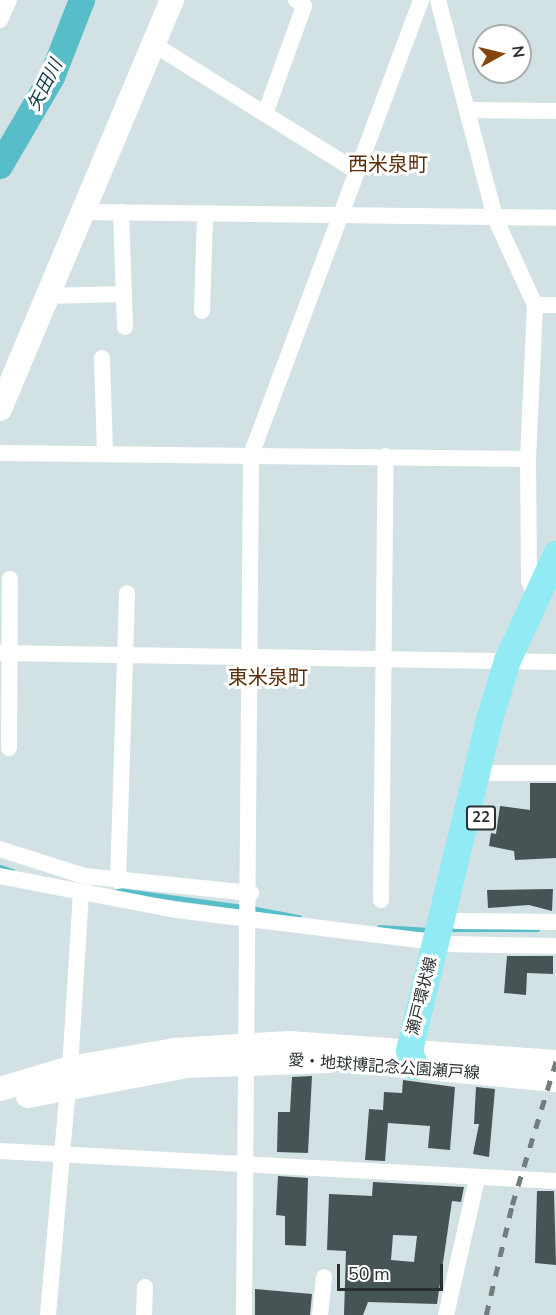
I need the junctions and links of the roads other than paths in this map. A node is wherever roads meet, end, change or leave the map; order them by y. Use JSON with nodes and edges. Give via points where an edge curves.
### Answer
{"nodes":[{"id":1,"x":9,"y":0,"type":"edge"},
{"id":2,"x":172,"y":0,"type":"edge"},
{"id":3,"x":296,"y":0,"type":"edge"},
{"id":4,"x":421,"y":0,"type":"edge"},
{"id":5,"x":438,"y":0,"type":"edge"},
{"id":6,"x":0,"y":20,"type":"edge"},
{"id":7,"x":153,"y":44,"type":"junction"},
{"id":8,"x":468,"y":110,"type":"junction"},
{"id":9,"x":556,"y":111,"type":"edge"},
{"id":10,"x":265,"y":114,"type":"junction"},
{"id":11,"x":356,"y":171,"type":"junction"},
{"id":12,"x":83,"y":212,"type":"junction"},
{"id":13,"x":121,"y":212,"type":"junction"},
{"id":14,"x":205,"y":215,"type":"junction"},
{"id":15,"x":340,"y":215,"type":"junction"},
{"id":16,"x":495,"y":218,"type":"junction"},
{"id":17,"x":556,"y":218,"type":"edge"},
{"id":18,"x":124,"y":294,"type":"junction"},
{"id":19,"x":46,"y":296,"type":"junction"},
{"id":20,"x":536,"y":305,"type":"junction"},
{"id":21,"x":556,"y":305,"type":"edge"},
{"id":22,"x":202,"y":311,"type":"dead end"},
{"id":23,"x":125,"y":327,"type":"dead end"},
{"id":24,"x":102,"y":358,"type":"dead end"},
{"id":25,"x":0,"y":409,"type":"edge"},
{"id":26,"x":0,"y":453,"type":"edge"},
{"id":27,"x":105,"y":453,"type":"junction"},
{"id":28,"x":251,"y":455,"type":"junction"},
{"id":29,"x":386,"y":456,"type":"junction"},
{"id":30,"x":528,"y":459,"type":"junction"},
{"id":31,"x":556,"y":555,"type":"edge"},
{"id":32,"x":10,"y":579,"type":"dead end"},
{"id":33,"x":126,"y":593,"type":"dead end"},
{"id":34,"x":545,"y":593,"type":"edge"},
{"id":35,"x":5,"y":654,"type":"edge"},
{"id":36,"x":125,"y":654,"type":"junction"},
{"id":37,"x":249,"y":658,"type":"junction"},
{"id":38,"x":516,"y":661,"type":"junction"},
{"id":39,"x":384,"y":662,"type":"junction"},
{"id":40,"x":556,"y":662,"type":"edge"},
{"id":41,"x":9,"y":748,"type":"dead end"},
{"id":42,"x":492,"y":773,"type":"junction"},
{"id":43,"x":556,"y":773,"type":"edge"},
{"id":44,"x":0,"y":849,"type":"edge"},
{"id":45,"x":0,"y":876,"type":"edge"},
{"id":46,"x":118,"y":881,"type":"junction"},
{"id":47,"x":81,"y":894,"type":"junction"},
{"id":48,"x":251,"y":894,"type":"junction"},
{"id":49,"x":381,"y":900,"type":"dead end"},
{"id":50,"x":247,"y":918,"type":"junction"},
{"id":51,"x":556,"y":922,"type":"edge"},
{"id":52,"x":447,"y":936,"type":"junction"},
{"id":53,"x":556,"y":946,"type":"edge"},
{"id":54,"x":244,"y":1056,"type":"junction"},
{"id":55,"x":416,"y":1056,"type":"junction"},
{"id":56,"x":556,"y":1062,"type":"edge"},
{"id":57,"x":69,"y":1077,"type":"junction"},
{"id":58,"x":556,"y":1080,"type":"edge"},
{"id":59,"x":0,"y":1089,"type":"edge"},
{"id":60,"x":0,"y":1104,"type":"edge"},
{"id":61,"x":0,"y":1151,"type":"edge"},
{"id":62,"x":62,"y":1155,"type":"junction"},
{"id":63,"x":245,"y":1166,"type":"junction"},
{"id":64,"x":477,"y":1178,"type":"junction"},
{"id":65,"x":556,"y":1181,"type":"edge"},
{"id":66,"x":324,"y":1277,"type":"dead end"},
{"id":67,"x":145,"y":1287,"type":"dead end"},
{"id":68,"x":48,"y":1315,"type":"edge"},
{"id":69,"x":144,"y":1315,"type":"edge"},
{"id":70,"x":244,"y":1315,"type":"edge"},
{"id":71,"x":320,"y":1315,"type":"edge"},
{"id":72,"x":446,"y":1315,"type":"edge"}],
"edges":[{"from":1,"to":6,"type":"street"},
{"from":2,"to":7,"type":"main road"},
{"from":3,"to":10,"type":"street","via":[[304,6]]},
{"from":4,"to":11,"type":"street"},
{"from":5,"to":8,"type":"street"},
{"from":7,"to":10,"type":"street"},
{"from":7,"to":12,"type":"main road"},
{"from":8,"to":9,"type":"street"},
{"from":8,"to":16,"type":"street"},
{"from":10,"to":11,"type":"street"},
{"from":11,"to":15,"type":"street"},
{"from":12,"to":13,"type":"street"},
{"from":12,"to":19,"type":"main road"},
{"from":13,"to":14,"type":"street"},
{"from":13,"to":18,"type":"street"},
{"from":14,"to":15,"type":"street"},
{"from":14,"to":22,"type":"street"},
{"from":15,"to":16,"type":"street"},
{"from":15,"to":28,"type":"street"},
{"from":16,"to":17,"type":"street"},
{"from":16,"to":20,"type":"street"},
{"from":18,"to":19,"type":"street"},
{"from":18,"to":23,"type":"street"},
{"from":19,"to":25,"type":"main road"},
{"from":20,"to":21,"type":"street"},
{"from":20,"to":30,"type":"street"},
{"from":24,"to":27,"type":"street"},
{"from":26,"to":27,"type":"street"},
{"from":27,"to":28,"type":"street"},
{"from":28,"to":29,"type":"street"},
{"from":28,"to":37,"type":"street"},
{"from":29,"to":30,"type":"street"},
{"from":29,"to":39,"type":"street"},
{"from":30,"to":34,"type":"street","via":[[529,581]]},
{"from":31,"to":34,"type":"main road","name":"瀬戸環状線","number":"22"},
{"from":32,"to":35,"type":"street"},
{"from":33,"to":36,"type":"street"},
{"from":34,"to":38,"type":"main road","name":"瀬戸環状線","number":"22"},
{"from":35,"to":36,"type":"street"},
{"from":35,"to":41,"type":"street"},
{"from":36,"to":37,"type":"street"},
{"from":36,"to":46,"type":"street"},
{"from":37,"to":39,"type":"street"},
{"from":37,"to":48,"type":"street"},
{"from":38,"to":39,"type":"street"},
{"from":38,"to":40,"type":"street"},
{"from":38,"to":42,"type":"main road","name":"瀬戸環状線","number":"22"},
{"from":38,"to":52,"type":"main road","name":"瀬戸環状線","number":"22"},
{"from":39,"to":49,"type":"street"},
{"from":42,"to":43,"type":"street"},
{"from":42,"to":52,"type":"main road","name":"瀬戸環状線","number":"22"},
{"from":44,"to":46,"type":"street","via":[[49,868]]},
{"from":45,"to":47,"type":"street"},
{"from":46,"to":48,"type":"street"},
{"from":47,"to":50,"type":"street"},
{"from":47,"to":57,"type":"street"},
{"from":48,"to":50,"type":"street"},
{"from":50,"to":52,"type":"street","via":[[366,937]]},
{"from":50,"to":54,"type":"street"},
{"from":51,"to":52,"type":"street"},
{"from":52,"to":53,"type":"street"},
{"from":52,"to":55,"type":"main road","name":"瀬戸環状線","number":"22"},
{"from":54,"to":55,"type":"main road","name":"愛・地球博記念公園瀬戸線","via":[[321,1060]]},
{"from":54,"to":57,"type":"main road","name":"愛・地球博記念公園瀬戸線","via":[[174,1050]]},
{"from":54,"to":63,"type":"street"},
{"from":55,"to":56,"type":"main road","name":"愛・地球博記念公園瀬戸線"},
{"from":55,"to":58,"type":"main road","name":"愛・地球博記念公園瀬戸線"},
{"from":57,"to":59,"type":"main road","name":"愛・地球博記念公園瀬戸線"},
{"from":57,"to":60,"type":"main road","name":"愛・地球博記念公園瀬戸線"},
{"from":57,"to":62,"type":"street"},
{"from":61,"to":62,"type":"street"},
{"from":62,"to":63,"type":"street"},
{"from":62,"to":68,"type":"street"},
{"from":63,"to":64,"type":"street"},
{"from":63,"to":70,"type":"street"},
{"from":64,"to":65,"type":"street"},
{"from":64,"to":72,"type":"street"},
{"from":66,"to":71,"type":"street"},
{"from":67,"to":69,"type":"street"}]}
